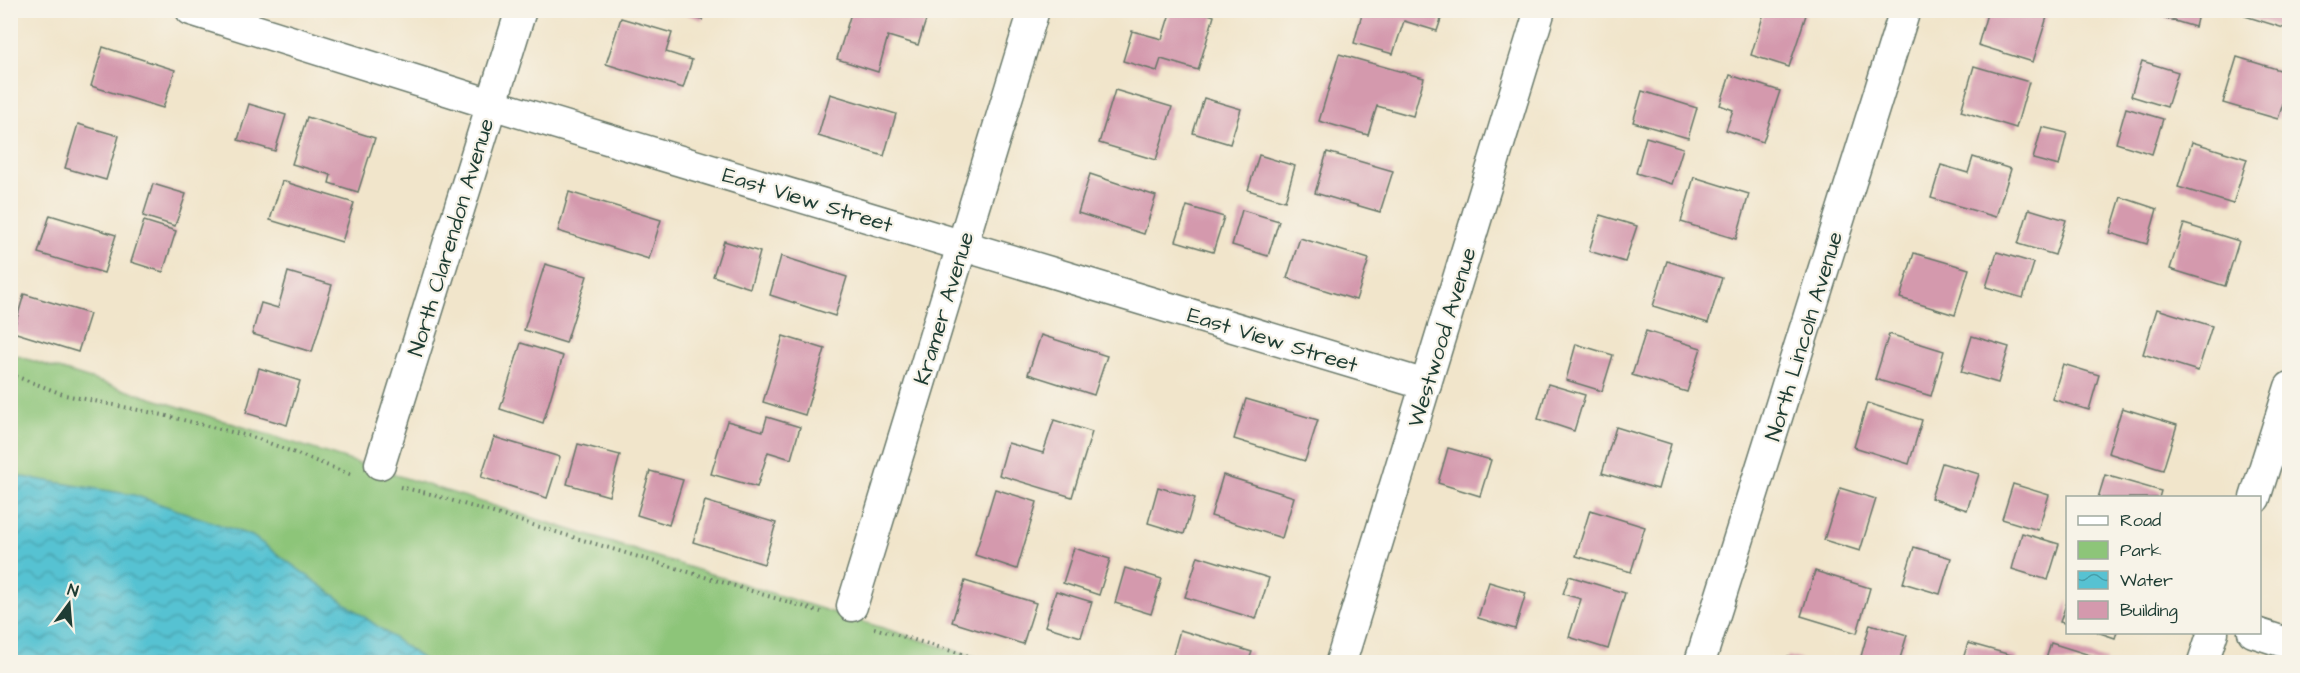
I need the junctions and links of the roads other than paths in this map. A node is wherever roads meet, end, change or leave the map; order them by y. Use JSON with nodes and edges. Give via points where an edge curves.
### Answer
{"nodes":[{"id":1,"x":190,"y":10,"type":"edge"},
{"id":2,"x":520,"y":10,"type":"edge"},
{"id":3,"x":1034,"y":10,"type":"edge"},
{"id":4,"x":1540,"y":10,"type":"edge"},
{"id":5,"x":1905,"y":10,"type":"edge"},
{"id":6,"x":491,"y":104,"type":"junction"},
{"id":7,"x":962,"y":246,"type":"junction"},
{"id":8,"x":1426,"y":385,"type":"junction"},
{"id":9,"x":2289,"y":387,"type":"edge"},
{"id":10,"x":378,"y":476,"type":"road end"},
{"id":11,"x":2256,"y":496,"type":"edge"},
{"id":12,"x":848,"y":615,"type":"road end"},
{"id":13,"x":2213,"y":634,"type":"edge"},
{"id":14,"x":2256,"y":634,"type":"edge"},
{"id":15,"x":2289,"y":644,"type":"edge"},
{"id":16,"x":1341,"y":663,"type":"edge"},
{"id":17,"x":1701,"y":663,"type":"edge"},
{"id":18,"x":2203,"y":663,"type":"edge"}],
"edges":[{"from":1,"to":6,"type":"street","name":"East View Street"},
{"from":2,"to":6,"type":"street","name":"North Clarendon Avenue"},
{"from":3,"to":7,"type":"street","name":"Kramer Avenue"},
{"from":4,"to":8,"type":"street","name":"Westwood Avenue"},
{"from":5,"to":17,"type":"street","name":"North Lincoln Avenue"},
{"from":6,"to":7,"type":"street","name":"East View Street"},
{"from":6,"to":10,"type":"street","name":"North Clarendon Avenue"},
{"from":7,"to":8,"type":"street","name":"East View Street"},
{"from":7,"to":12,"type":"street","name":"Kramer Avenue"},
{"from":8,"to":16,"type":"street","name":"Westwood Avenue"},
{"from":9,"to":11,"type":"street"},
{"from":13,"to":18,"type":"street"},
{"from":14,"to":15,"type":"street"}]}
